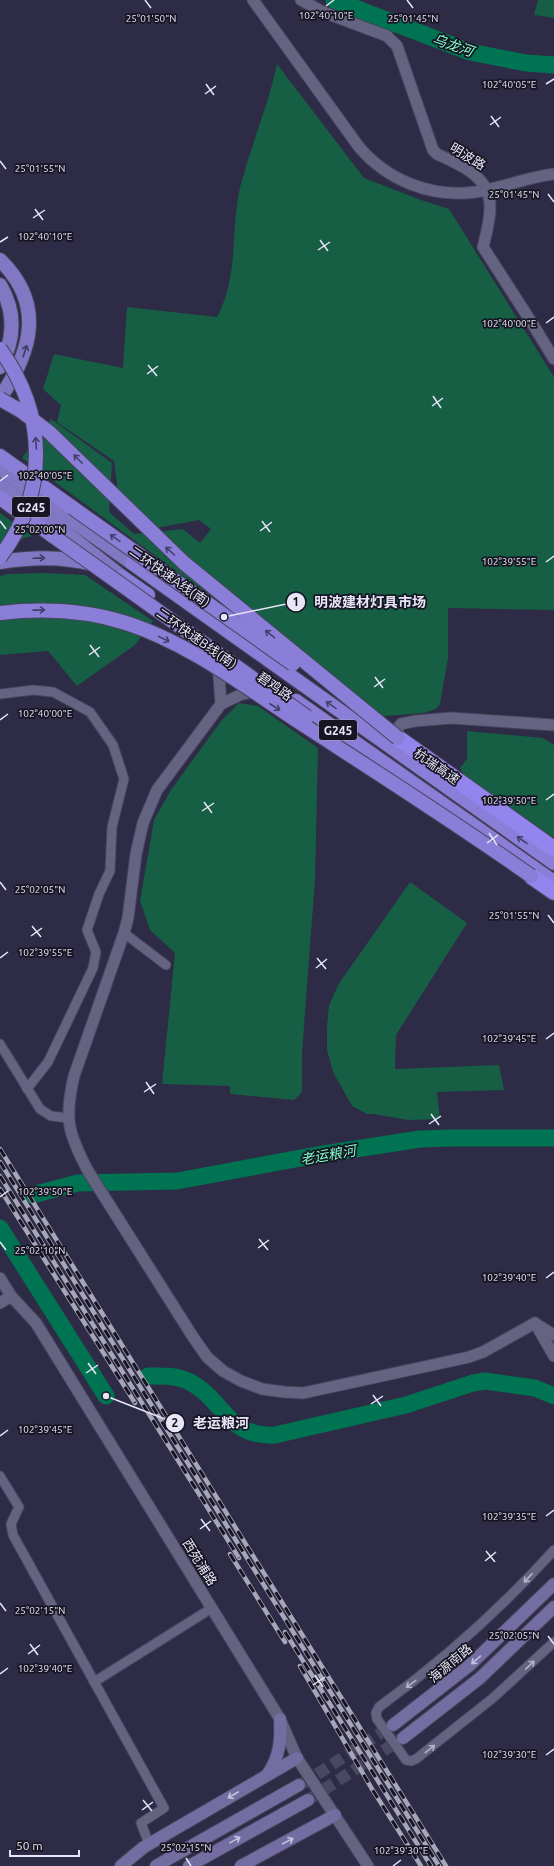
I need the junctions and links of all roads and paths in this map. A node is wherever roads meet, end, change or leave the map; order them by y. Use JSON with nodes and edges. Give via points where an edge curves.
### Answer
{"nodes":[{"id":1,"x":254,"y":0,"type":"edge"},
{"id":2,"x":300,"y":0,"type":"edge"},
{"id":3,"x":554,"y":174,"type":"edge"},
{"id":4,"x":487,"y":190,"type":"junction"},
{"id":5,"x":0,"y":260,"type":"edge"},
{"id":6,"x":0,"y":285,"type":"edge"},
{"id":7,"x":0,"y":349,"type":"edge"},
{"id":8,"x":554,"y":359,"type":"edge"},
{"id":9,"x":0,"y":367,"type":"edge"},
{"id":10,"x":0,"y":398,"type":"edge"},
{"id":11,"x":0,"y":456,"type":"edge"},
{"id":12,"x":0,"y":469,"type":"edge"},
{"id":13,"x":0,"y":486,"type":"edge"},
{"id":14,"x":0,"y":498,"type":"edge"},
{"id":15,"x":0,"y":557,"type":"edge"},
{"id":16,"x":0,"y":562,"type":"edge"},
{"id":17,"x":132,"y":564,"type":"joint"},
{"id":18,"x":122,"y":577,"type":"junction"},
{"id":19,"x":0,"y":613,"type":"edge"},
{"id":20,"x":212,"y":642,"type":"junction"},
{"id":21,"x":276,"y":687,"type":"junction"},
{"id":22,"x":0,"y":694,"type":"edge"},
{"id":23,"x":221,"y":704,"type":"junction"},
{"id":24,"x":554,"y":725,"type":"edge"},
{"id":25,"x":392,"y":741,"type":"junction"},
{"id":26,"x":554,"y":849,"type":"edge"},
{"id":27,"x":554,"y":863,"type":"edge"},
{"id":28,"x":531,"y":876,"type":"junction"},
{"id":29,"x":554,"y":882,"type":"edge"},
{"id":30,"x":554,"y":892,"type":"edge"},
{"id":31,"x":124,"y":934,"type":"junction"},
{"id":32,"x":166,"y":965,"type":"dead end"},
{"id":33,"x":0,"y":1044,"type":"edge"},
{"id":34,"x":27,"y":1089,"type":"junction"},
{"id":35,"x":68,"y":1118,"type":"junction"},
{"id":36,"x":0,"y":1278,"type":"edge"},
{"id":37,"x":11,"y":1296,"type":"junction"},
{"id":38,"x":0,"y":1303,"type":"edge"},
{"id":39,"x":535,"y":1323,"type":"junction"},
{"id":40,"x":554,"y":1335,"type":"edge"},
{"id":41,"x":554,"y":1356,"type":"edge"},
{"id":42,"x":0,"y":1476,"type":"edge"},
{"id":43,"x":554,"y":1550,"type":"edge"},
{"id":44,"x":554,"y":1584,"type":"edge"},
{"id":45,"x":554,"y":1607,"type":"edge"},
{"id":46,"x":212,"y":1608,"type":"junction"},
{"id":47,"x":554,"y":1642,"type":"edge"},
{"id":48,"x":94,"y":1682,"type":"junction"},
{"id":49,"x":280,"y":1719,"type":"junction"},
{"id":50,"x":393,"y":1725,"type":"tunnel mouth"},
{"id":51,"x":403,"y":1738,"type":"tunnel mouth"},
{"id":52,"x":297,"y":1758,"type":"junction"},
{"id":53,"x":266,"y":1776,"type":"junction"},
{"id":54,"x":299,"y":1785,"type":"tunnel mouth"},
{"id":55,"x":308,"y":1800,"type":"tunnel mouth"},
{"id":56,"x":335,"y":1816,"type":"junction"},
{"id":57,"x":149,"y":1844,"type":"junction"},
{"id":58,"x":254,"y":1863,"type":"edge"},
{"id":59,"x":121,"y":1866,"type":"edge"},
{"id":60,"x":156,"y":1866,"type":"edge"},
{"id":61,"x":189,"y":1866,"type":"edge"},
{"id":62,"x":241,"y":1866,"type":"edge"},
{"id":63,"x":368,"y":1866,"type":"edge"}],
"edges":[{"from":1,"to":4,"type":"street","via":[[359,147],[380,167],[411,185],[430,191],[455,194]]},
{"from":2,"to":4,"type":"street","name":"明波路","via":[[323,12],[387,36],[397,46],[433,150],[471,172],[484,183]]},
{"from":3,"to":4,"type":"street"},
{"from":4,"to":8,"type":"street","name":"明波路","via":[[490,208],[483,247]]},
{"from":10,"to":5,"type":"main road","one_way":true,"via":[[21,362],[27,345],[29,327],[27,308],[20,288]]},
{"from":6,"to":9,"type":"main road","via":[[9,303],[13,327],[9,348]]},
{"from":15,"to":7,"type":"highway","one_way":true,"bridge":true,"via":[[15,534],[27,508],[34,480],[36,450],[33,420],[26,397]]},
{"from":25,"to":10,"type":"highway","one_way":true,"bridge":true,"via":[[184,563],[49,432]]},
{"from":25,"to":11,"type":"highway","name":"二环快速A线(南)","one_way":true,"bridge":true},
{"from":12,"to":17,"type":"main road","name":"碧鸡路","number":"G245"},
{"from":13,"to":18,"type":"main road","name":"碧鸡路","number":"G245","via":[[56,525]]},
{"from":14,"to":28,"type":"highway","name":"二环快速B线(南)","bridge":true},
{"from":16,"to":18,"type":"main road","one_way":true,"via":[[35,558],[70,560],[103,567]]},
{"from":25,"to":17,"type":"highway","name":"碧鸡路","number":"G245","one_way":true},
{"from":18,"to":20,"type":"highway","name":"碧鸡路","number":"G245"},
{"from":19,"to":28,"type":"highway","one_way":true,"bridge":true,"via":[[54,610],[91,614],[133,625],[174,643]]},
{"from":20,"to":21,"type":"highway","name":"碧鸡路","number":"G245"},
{"from":20,"to":23,"type":"street","via":[[219,676]]},
{"from":21,"to":23,"type":"street","via":[[242,694]]},
{"from":21,"to":29,"type":"highway","name":"碧鸡路","number":"G245"},
{"from":22,"to":34,"type":"street","via":[[33,690],[53,692],[90,712],[112,745],[124,779],[112,827],[110,871],[87,930],[96,952],[94,968],[48,1062]]},
{"from":23,"to":31,"type":"street","via":[[158,790],[143,823]]},
{"from":24,"to":25,"type":"street","via":[[452,718],[415,721],[401,724]]},
{"from":25,"to":26,"type":"highway","name":"杭瑞高速"},
{"from":27,"to":25,"type":"highway","name":"碧鸡路","number":"G245","one_way":true},
{"from":28,"to":30,"type":"highway"},
{"from":31,"to":32,"type":"street"},
{"from":31,"to":35,"type":"street","via":[[74,1076]]},
{"from":33,"to":34,"type":"street"},
{"from":34,"to":35,"type":"street","via":[[40,1109],[51,1116]]},
{"from":35,"to":39,"type":"street","via":[[74,1143],[88,1172],[189,1330],[207,1357],[241,1382],[262,1389],[303,1393],[469,1357]]},
{"from":36,"to":37,"type":"street","name":"西苑浦路"},
{"from":37,"to":38,"type":"street"},
{"from":37,"to":46,"type":"street","name":"西苑浦路","via":[[36,1323]]},
{"from":39,"to":40,"type":"street"},
{"from":39,"to":41,"type":"street"},
{"from":42,"to":48,"type":"street","via":[[19,1507],[11,1524],[13,1536]]},
{"from":43,"to":47,"type":"street","one_way":true,"via":[[484,1622],[426,1673],[379,1707],[376,1719],[406,1760],[416,1759],[493,1698]]},
{"from":44,"to":50,"type":"main road","name":"海源南路","one_way":true,"via":[[470,1665]]},
{"from":45,"to":51,"type":"main road","via":[[480,1678]]},
{"from":46,"to":48,"type":"street"},
{"from":46,"to":49,"type":"street","name":"西苑浦路"},
{"from":48,"to":57,"type":"street","via":[[164,1808],[141,1823]]},
{"from":49,"to":52,"type":"street","name":"西苑浦路"},
{"from":49,"to":53,"type":"main road","via":[[280,1747]]},
{"from":52,"to":53,"type":"main road"},
{"from":52,"to":56,"type":"street","name":"西苑浦路"},
{"from":53,"to":57,"type":"main road","one_way":true},
{"from":54,"to":60,"type":"main road"},
{"from":61,"to":55,"type":"main road","one_way":true},
{"from":58,"to":56,"type":"main road","one_way":true},
{"from":56,"to":63,"type":"street","name":"西苑浦路"},
{"from":57,"to":59,"type":"main road"},
{"from":58,"to":62,"type":"main road"}]}
